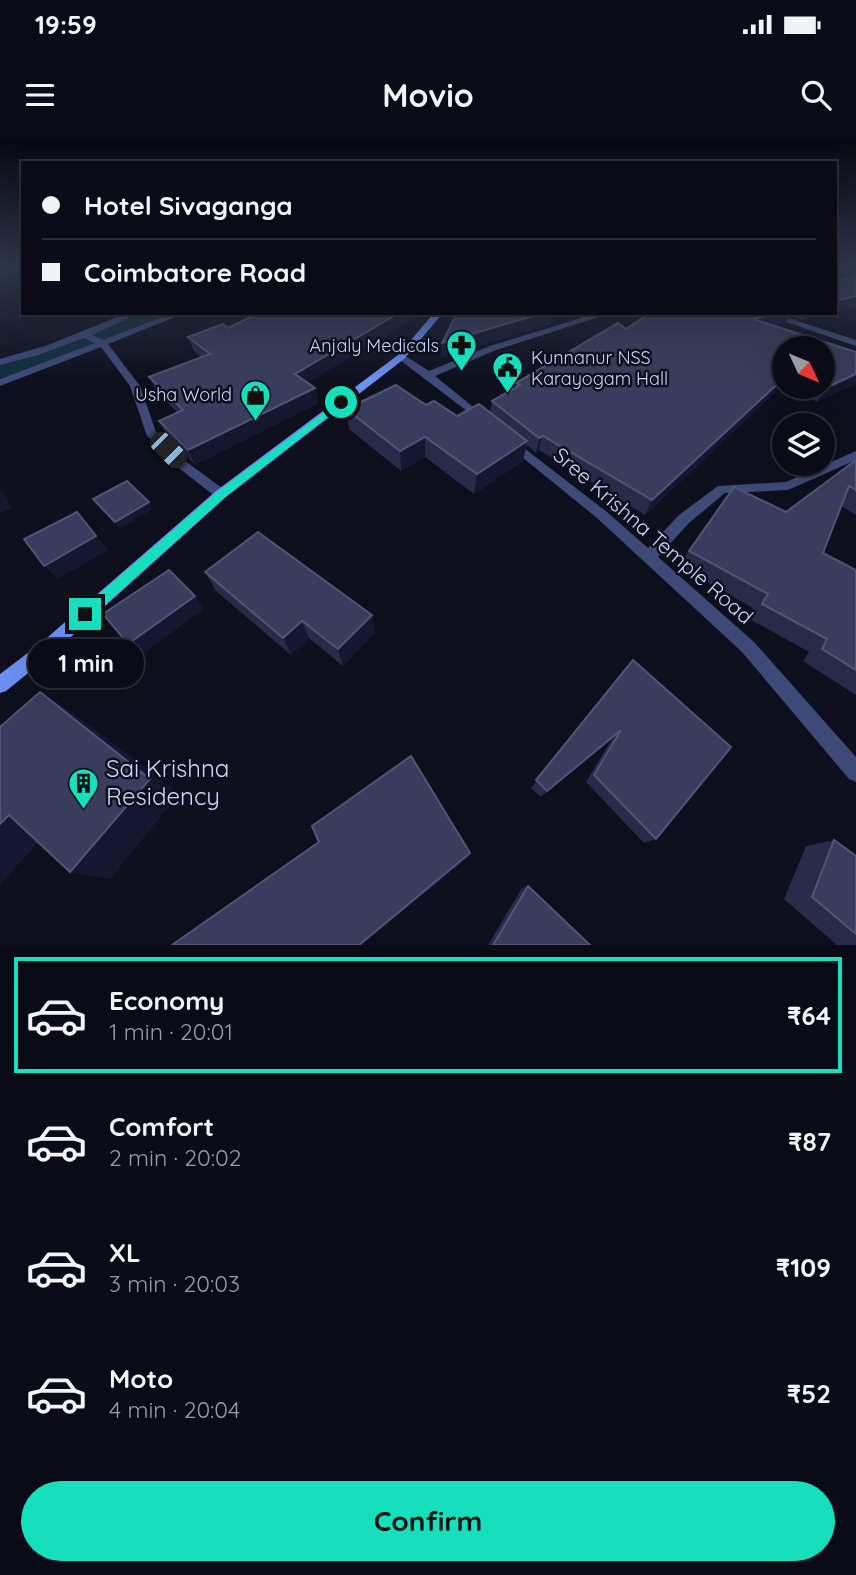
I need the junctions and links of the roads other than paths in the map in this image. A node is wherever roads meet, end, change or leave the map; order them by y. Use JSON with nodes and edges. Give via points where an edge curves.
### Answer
{"nodes":[{"id":1,"x":130,"y":315,"type":"edge"},
{"id":2,"x":176,"y":315,"type":"edge"},
{"id":3,"x":437,"y":315,"type":"edge"},
{"id":4,"x":600,"y":315,"type":"edge"},
{"id":5,"x":770,"y":315,"type":"edge"},
{"id":6,"x":84,"y":334,"type":"junction"},
{"id":7,"x":103,"y":344,"type":"junction"},
{"id":8,"x":856,"y":344,"type":"edge"},
{"id":9,"x":401,"y":356,"type":"junction"},
{"id":10,"x":0,"y":362,"type":"edge"},
{"id":11,"x":428,"y":375,"type":"junction"},
{"id":12,"x":0,"y":383,"type":"edge"},
{"id":13,"x":856,"y":455,"type":"edge"},
{"id":14,"x":221,"y":494,"type":"junction"},
{"id":15,"x":649,"y":557,"type":"junction"},
{"id":16,"x":0,"y":685,"type":"edge"},
{"id":17,"x":856,"y":772,"type":"edge"}],
"edges":[{"from":1,"to":6,"type":"street"},
{"from":2,"to":7,"type":"street"},
{"from":3,"to":9,"type":"main road"},
{"from":4,"to":11,"type":"street","via":[[493,348]]},
{"from":5,"to":8,"type":"street"},
{"from":6,"to":7,"type":"street"},
{"from":6,"to":10,"type":"street"},
{"from":7,"to":12,"type":"street"},
{"from":7,"to":14,"type":"street","via":[[135,386],[151,433],[184,467]]},
{"from":9,"to":11,"type":"street","name":"Sree Krishna Temple Road"},
{"from":9,"to":14,"type":"main road"},
{"from":11,"to":15,"type":"street","name":"Sree Krishna Temple Road"},
{"from":13,"to":15,"type":"street","via":[[788,486],[722,489],[684,519]]},
{"from":14,"to":16,"type":"main road"},
{"from":15,"to":17,"type":"street","name":"Sree Krishna Temple Road","via":[[748,647]]}]}
